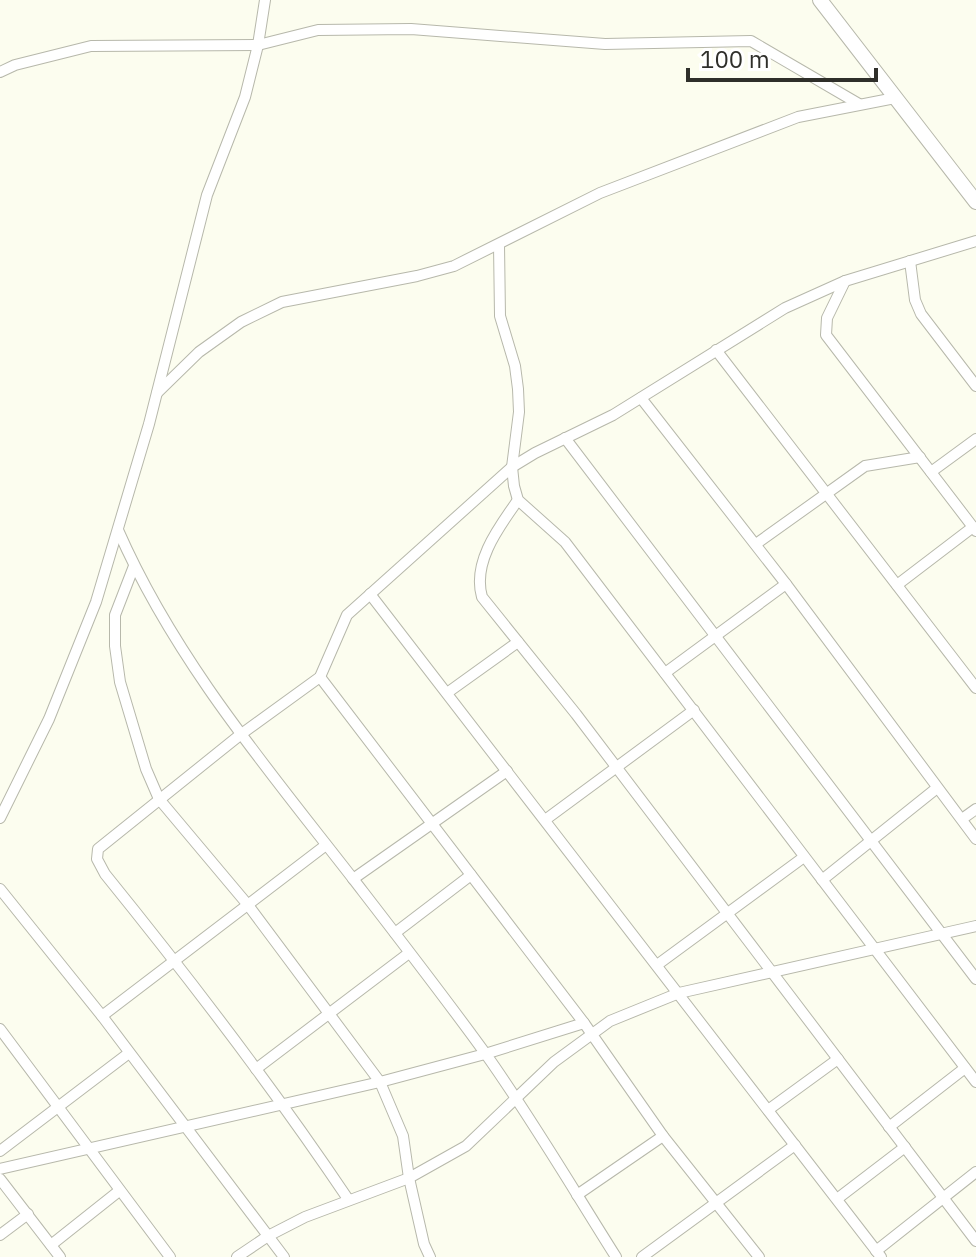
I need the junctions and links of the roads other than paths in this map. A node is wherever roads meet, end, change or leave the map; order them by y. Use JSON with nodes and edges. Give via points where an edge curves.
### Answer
{"nodes":[{"id":1,"x":265,"y":0,"type":"edge"},
{"id":2,"x":820,"y":0,"type":"edge"},
{"id":3,"x":258,"y":45,"type":"junction"},
{"id":4,"x":0,"y":72,"type":"edge"},
{"id":5,"x":895,"y":98,"type":"junction"},
{"id":6,"x":859,"y":104,"type":"junction"},
{"id":7,"x":976,"y":202,"type":"edge"},
{"id":8,"x":976,"y":241,"type":"edge"},
{"id":9,"x":499,"y":245,"type":"junction"},
{"id":10,"x":910,"y":261,"type":"junction"},
{"id":11,"x":845,"y":281,"type":"junction"},
{"id":12,"x":716,"y":350,"type":"junction"},
{"id":13,"x":976,"y":386,"type":"edge"},
{"id":14,"x":156,"y":393,"type":"junction"},
{"id":15,"x":641,"y":398,"type":"junction"},
{"id":16,"x":565,"y":438,"type":"junction"},
{"id":17,"x":976,"y":439,"type":"edge"},
{"id":18,"x":920,"y":457,"type":"junction"},
{"id":19,"x":512,"y":467,"type":"junction"},
{"id":20,"x":931,"y":472,"type":"junction"},
{"id":21,"x":826,"y":492,"type":"junction"},
{"id":22,"x":518,"y":500,"type":"junction"},
{"id":23,"x":975,"y":529,"type":"edge"},
{"id":24,"x":118,"y":530,"type":"junction"},
{"id":25,"x":756,"y":544,"type":"junction"},
{"id":26,"x":134,"y":566,"type":"junction"},
{"id":27,"x":786,"y":584,"type":"junction"},
{"id":28,"x":897,"y":585,"type":"junction"},
{"id":29,"x":370,"y":594,"type":"junction"},
{"id":30,"x":716,"y":635,"type":"junction"},
{"id":31,"x":518,"y":642,"type":"junction"},
{"id":32,"x":665,"y":673,"type":"junction"},
{"id":33,"x":320,"y":677,"type":"junction"},
{"id":34,"x":976,"y":688,"type":"edge"},
{"id":35,"x":447,"y":693,"type":"junction"},
{"id":36,"x":694,"y":710,"type":"junction"},
{"id":37,"x":240,"y":735,"type":"junction"},
{"id":38,"x":616,"y":768,"type":"junction"},
{"id":39,"x":507,"y":771,"type":"junction"},
{"id":40,"x":937,"y":788,"type":"junction"},
{"id":41,"x":159,"y":799,"type":"junction"},
{"id":42,"x":976,"y":809,"type":"edge"},
{"id":43,"x":0,"y":818,"type":"edge"},
{"id":44,"x":962,"y":819,"type":"junction"},
{"id":45,"x":545,"y":820,"type":"junction"},
{"id":46,"x":432,"y":823,"type":"junction"},
{"id":47,"x":976,"y":839,"type":"edge"},
{"id":48,"x":872,"y":840,"type":"junction"},
{"id":49,"x":326,"y":845,"type":"junction"},
{"id":50,"x":804,"y":857,"type":"junction"},
{"id":51,"x":471,"y":875,"type":"junction"},
{"id":52,"x":353,"y":879,"type":"junction"},
{"id":53,"x":822,"y":880,"type":"junction"},
{"id":54,"x":0,"y":889,"type":"edge"},
{"id":55,"x":248,"y":905,"type":"junction"},
{"id":56,"x":727,"y":913,"type":"junction"},
{"id":57,"x":976,"y":926,"type":"edge"},
{"id":58,"x":395,"y":933,"type":"junction"},
{"id":59,"x":942,"y":933,"type":"junction"},
{"id":60,"x":874,"y":949,"type":"junction"},
{"id":61,"x":409,"y":953,"type":"junction"},
{"id":62,"x":175,"y":960,"type":"junction"},
{"id":63,"x":657,"y":965,"type":"junction"},
{"id":64,"x":774,"y":973,"type":"junction"},
{"id":65,"x":976,"y":979,"type":"edge"},
{"id":66,"x":679,"y":993,"type":"junction"},
{"id":67,"x":330,"y":1012,"type":"junction"},
{"id":68,"x":102,"y":1016,"type":"junction"},
{"id":69,"x":588,"y":1028,"type":"junction"},
{"id":70,"x":0,"y":1029,"type":"edge"},
{"id":71,"x":129,"y":1053,"type":"junction"},
{"id":72,"x":485,"y":1054,"type":"junction"},
{"id":73,"x":838,"y":1059,"type":"junction"},
{"id":74,"x":965,"y":1068,"type":"junction"},
{"id":75,"x":256,"y":1069,"type":"junction"},
{"id":76,"x":975,"y":1079,"type":"edge"},
{"id":77,"x":380,"y":1082,"type":"junction"},
{"id":78,"x":515,"y":1098,"type":"junction"},
{"id":79,"x":283,"y":1103,"type":"junction"},
{"id":80,"x":57,"y":1107,"type":"junction"},
{"id":81,"x":768,"y":1110,"type":"junction"},
{"id":82,"x":185,"y":1126,"type":"junction"},
{"id":83,"x":889,"y":1127,"type":"junction"},
{"id":84,"x":663,"y":1136,"type":"junction"},
{"id":85,"x":795,"y":1145,"type":"junction"},
{"id":86,"x":905,"y":1147,"type":"junction"},
{"id":87,"x":87,"y":1149,"type":"junction"},
{"id":88,"x":0,"y":1151,"type":"edge"},
{"id":89,"x":0,"y":1169,"type":"edge"},
{"id":90,"x":976,"y":1172,"type":"edge"},
{"id":91,"x":409,"y":1178,"type":"junction"},
{"id":92,"x":0,"y":1179,"type":"edge"},
{"id":93,"x":119,"y":1191,"type":"junction"},
{"id":94,"x":577,"y":1195,"type":"junction"},
{"id":95,"x":943,"y":1198,"type":"junction"},
{"id":96,"x":348,"y":1199,"type":"junction"},
{"id":97,"x":837,"y":1199,"type":"junction"},
{"id":98,"x":715,"y":1201,"type":"junction"},
{"id":99,"x":28,"y":1214,"type":"junction"},
{"id":100,"x":0,"y":1235,"type":"edge"},
{"id":101,"x":268,"y":1236,"type":"junction"},
{"id":102,"x":976,"y":1241,"type":"edge"},
{"id":103,"x":51,"y":1245,"type":"junction"},
{"id":104,"x":878,"y":1254,"type":"edge"},
{"id":105,"x":60,"y":1257,"type":"edge"},
{"id":106,"x":170,"y":1257,"type":"edge"},
{"id":107,"x":237,"y":1257,"type":"edge"},
{"id":108,"x":284,"y":1257,"type":"edge"},
{"id":109,"x":430,"y":1257,"type":"edge"},
{"id":110,"x":616,"y":1257,"type":"edge"},
{"id":111,"x":642,"y":1257,"type":"edge"},
{"id":112,"x":759,"y":1257,"type":"edge"}],
"edges":[{"from":1,"to":3,"type":"street"},
{"from":2,"to":5,"type":"main road"},
{"from":3,"to":4,"type":"street","via":[[91,46]]},
{"from":3,"to":6,"type":"street","via":[[318,30],[396,29],[605,44],[751,41]]},
{"from":3,"to":14,"type":"street","via":[[245,97],[207,195]]},
{"from":5,"to":6,"type":"street"},
{"from":5,"to":7,"type":"main road"},
{"from":6,"to":9,"type":"street","via":[[798,117],[611,188]]},
{"from":8,"to":10,"type":"street"},
{"from":9,"to":14,"type":"street","via":[[429,273],[282,302],[241,322],[199,352]]},
{"from":9,"to":19,"type":"street","via":[[500,316],[518,389]]},
{"from":10,"to":11,"type":"street"},
{"from":10,"to":13,"type":"street","via":[[921,314]]},
{"from":11,"to":12,"type":"street","via":[[785,308]]},
{"from":11,"to":18,"type":"street","via":[[827,318],[826,335]]},
{"from":12,"to":15,"type":"street"},
{"from":12,"to":21,"type":"street"},
{"from":14,"to":24,"type":"street"},
{"from":15,"to":16,"type":"street"},
{"from":15,"to":25,"type":"street"},
{"from":16,"to":19,"type":"street"},
{"from":16,"to":30,"type":"street"},
{"from":17,"to":20,"type":"street"},
{"from":18,"to":20,"type":"street"},
{"from":18,"to":21,"type":"street","via":[[865,466]]},
{"from":19,"to":22,"type":"street"},
{"from":19,"to":29,"type":"street"},
{"from":20,"to":23,"type":"street"},
{"from":21,"to":25,"type":"street"},
{"from":21,"to":28,"type":"street"},
{"from":22,"to":31,"type":"street","via":[[495,533],[479,586]]},
{"from":22,"to":32,"type":"street","via":[[565,542]]},
{"from":23,"to":28,"type":"street"},
{"from":24,"to":26,"type":"street"},
{"from":24,"to":43,"type":"street","via":[[71,670]]},
{"from":25,"to":27,"type":"street"},
{"from":26,"to":37,"type":"street","via":[[178,644]]},
{"from":26,"to":41,"type":"street","via":[[115,615],[115,646],[136,742]]},
{"from":27,"to":30,"type":"street"},
{"from":27,"to":40,"type":"street"},
{"from":28,"to":34,"type":"street"},
{"from":29,"to":33,"type":"street","via":[[347,615]]},
{"from":29,"to":35,"type":"street"},
{"from":30,"to":32,"type":"street"},
{"from":30,"to":48,"type":"street"},
{"from":31,"to":35,"type":"street"},
{"from":31,"to":38,"type":"street"},
{"from":32,"to":36,"type":"street"},
{"from":33,"to":37,"type":"street"},
{"from":33,"to":46,"type":"street"},
{"from":35,"to":39,"type":"street"},
{"from":36,"to":38,"type":"street"},
{"from":36,"to":50,"type":"street"},
{"from":37,"to":41,"type":"street"},
{"from":37,"to":49,"type":"street"},
{"from":38,"to":45,"type":"street"},
{"from":38,"to":56,"type":"street"},
{"from":39,"to":45,"type":"street"},
{"from":39,"to":46,"type":"street"},
{"from":40,"to":44,"type":"street"},
{"from":40,"to":48,"type":"street"},
{"from":41,"to":55,"type":"street"},
{"from":41,"to":62,"type":"street","via":[[98,849],[97,859]]},
{"from":42,"to":44,"type":"street"},
{"from":44,"to":47,"type":"street"},
{"from":45,"to":63,"type":"street"},
{"from":46,"to":51,"type":"street"},
{"from":46,"to":52,"type":"street"},
{"from":48,"to":53,"type":"street"},
{"from":48,"to":59,"type":"street"},
{"from":49,"to":52,"type":"street"},
{"from":49,"to":55,"type":"street"},
{"from":50,"to":53,"type":"street"},
{"from":50,"to":56,"type":"street"},
{"from":51,"to":58,"type":"street"},
{"from":51,"to":69,"type":"street"},
{"from":52,"to":58,"type":"street"},
{"from":53,"to":60,"type":"street"},
{"from":54,"to":68,"type":"street"},
{"from":55,"to":62,"type":"street"},
{"from":55,"to":67,"type":"street"},
{"from":56,"to":63,"type":"street"},
{"from":56,"to":64,"type":"street"},
{"from":57,"to":59,"type":"street"},
{"from":58,"to":61,"type":"street"},
{"from":59,"to":60,"type":"street"},
{"from":59,"to":65,"type":"street"},
{"from":60,"to":64,"type":"street"},
{"from":60,"to":74,"type":"street"},
{"from":61,"to":67,"type":"street"},
{"from":61,"to":72,"type":"street"},
{"from":62,"to":68,"type":"street"},
{"from":62,"to":75,"type":"street"},
{"from":63,"to":66,"type":"street"},
{"from":64,"to":66,"type":"street"},
{"from":64,"to":73,"type":"street"},
{"from":66,"to":69,"type":"street"},
{"from":66,"to":81,"type":"street"},
{"from":67,"to":75,"type":"street"},
{"from":67,"to":77,"type":"street"},
{"from":68,"to":71,"type":"street"},
{"from":69,"to":72,"type":"street"},
{"from":69,"to":78,"type":"street"},
{"from":69,"to":84,"type":"street"},
{"from":70,"to":80,"type":"street"},
{"from":71,"to":80,"type":"street"},
{"from":71,"to":82,"type":"street"},
{"from":72,"to":77,"type":"street"},
{"from":72,"to":78,"type":"street"},
{"from":73,"to":81,"type":"street"},
{"from":73,"to":83,"type":"street"},
{"from":74,"to":76,"type":"street"},
{"from":74,"to":83,"type":"street"},
{"from":75,"to":79,"type":"street"},
{"from":77,"to":79,"type":"street"},
{"from":77,"to":91,"type":"street","via":[[403,1136]]},
{"from":78,"to":91,"type":"street","via":[[466,1146]]},
{"from":78,"to":94,"type":"street"},
{"from":79,"to":82,"type":"street"},
{"from":79,"to":96,"type":"street"},
{"from":80,"to":87,"type":"street"},
{"from":80,"to":88,"type":"street"},
{"from":81,"to":85,"type":"street"},
{"from":82,"to":87,"type":"street"},
{"from":82,"to":101,"type":"street"},
{"from":83,"to":86,"type":"street"},
{"from":84,"to":94,"type":"street"},
{"from":84,"to":98,"type":"street"},
{"from":85,"to":97,"type":"street"},
{"from":85,"to":98,"type":"street"},
{"from":86,"to":95,"type":"street"},
{"from":86,"to":97,"type":"street"},
{"from":87,"to":89,"type":"street"},
{"from":87,"to":93,"type":"street"},
{"from":90,"to":95,"type":"street"},
{"from":91,"to":96,"type":"street"},
{"from":91,"to":109,"type":"street"},
{"from":92,"to":99,"type":"street"},
{"from":93,"to":103,"type":"street"},
{"from":93,"to":106,"type":"street"},
{"from":94,"to":110,"type":"street"},
{"from":95,"to":102,"type":"street"},
{"from":95,"to":104,"type":"street"},
{"from":96,"to":101,"type":"street"},
{"from":97,"to":104,"type":"street"},
{"from":98,"to":111,"type":"street"},
{"from":98,"to":112,"type":"street"},
{"from":99,"to":100,"type":"street"},
{"from":99,"to":103,"type":"street"},
{"from":101,"to":107,"type":"street"},
{"from":101,"to":108,"type":"street"},
{"from":103,"to":105,"type":"street"}]}
